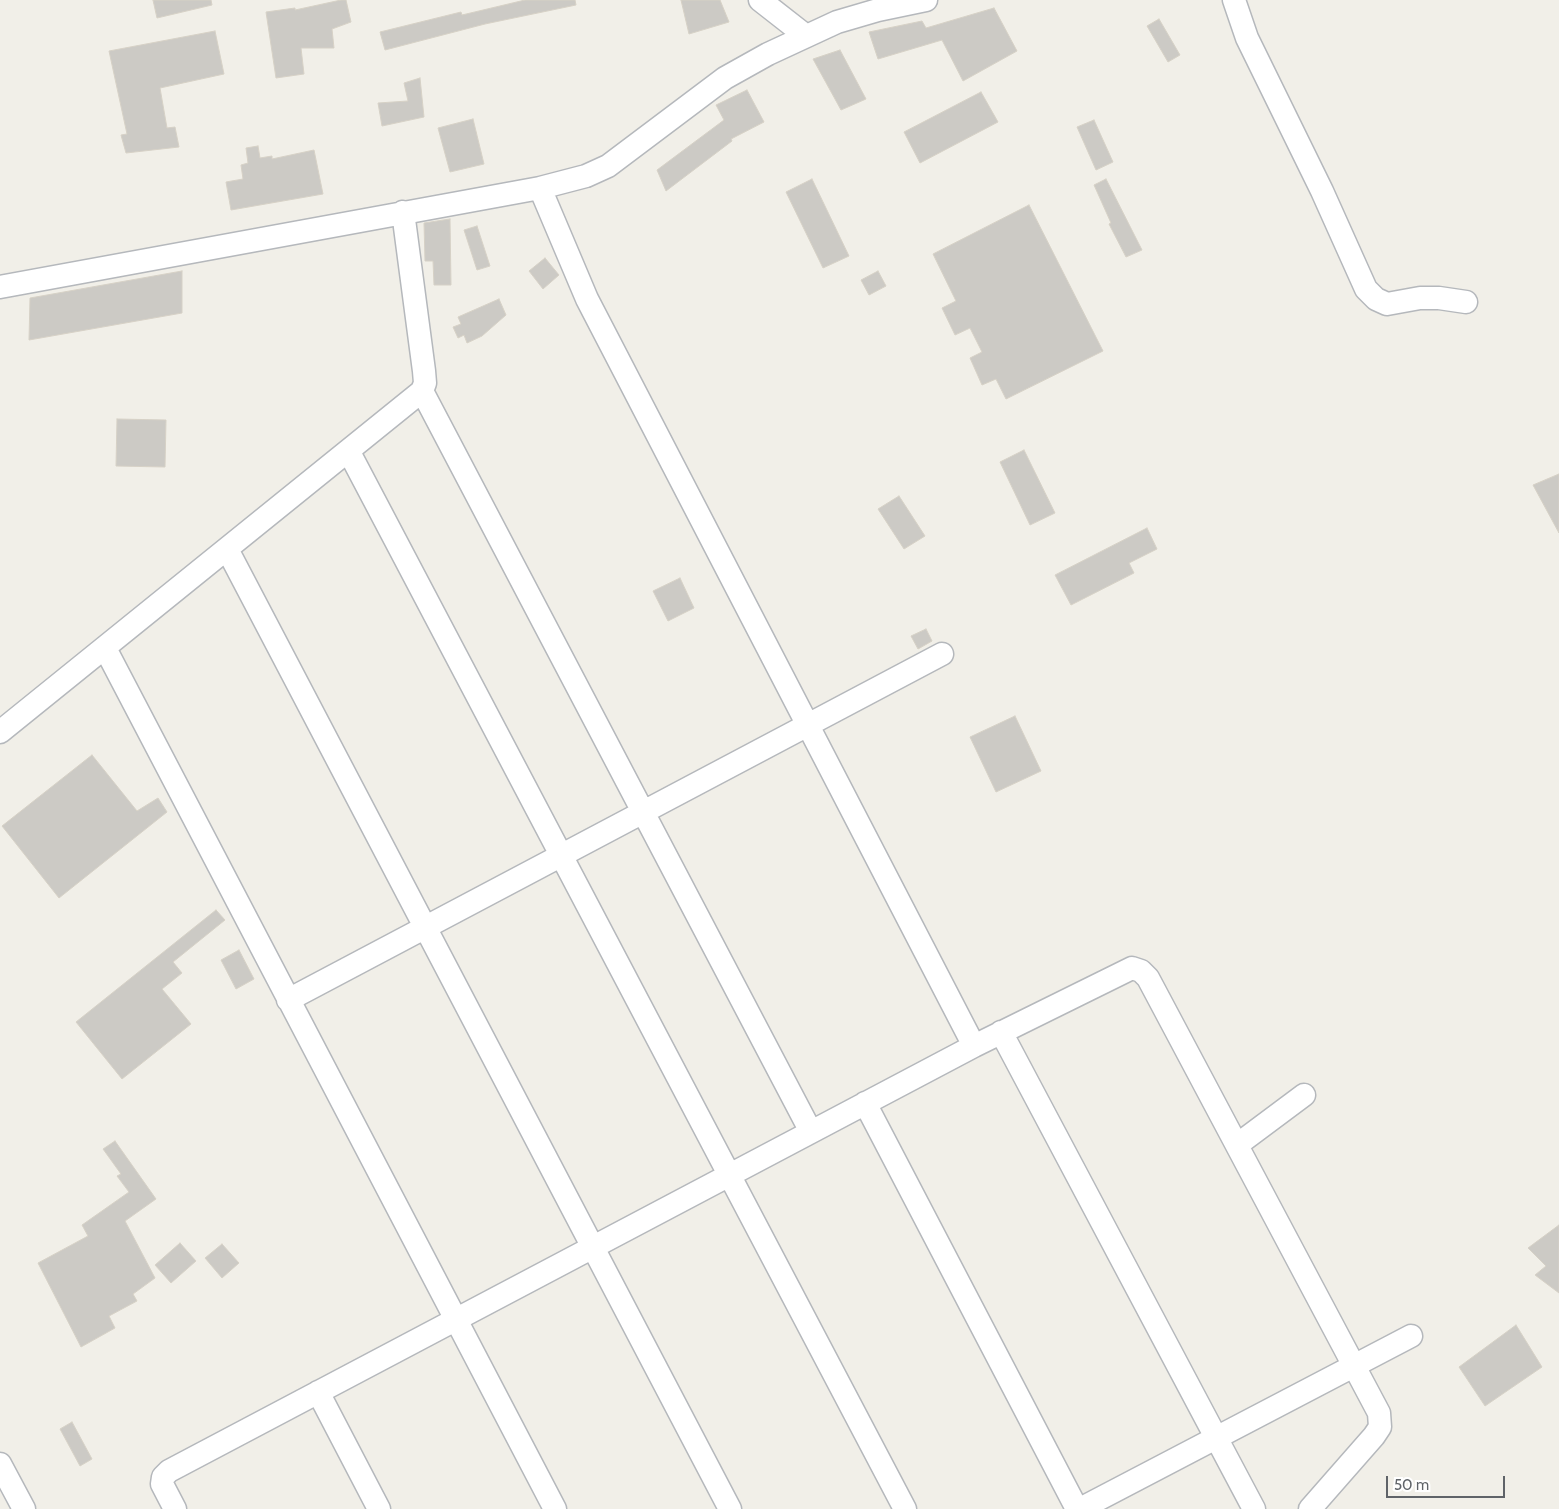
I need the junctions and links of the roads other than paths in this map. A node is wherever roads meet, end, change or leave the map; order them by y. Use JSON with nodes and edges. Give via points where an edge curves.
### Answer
{"nodes":[{"id":1,"x":760,"y":0,"type":"edge"},
{"id":2,"x":926,"y":0,"type":"edge"},
{"id":3,"x":1234,"y":0,"type":"edge"},
{"id":4,"x":806,"y":36,"type":"junction"},
{"id":5,"x":540,"y":188,"type":"junction"},
{"id":6,"x":403,"y":212,"type":"junction"},
{"id":7,"x":0,"y":287,"type":"edge"},
{"id":8,"x":1466,"y":302,"type":"dead end"},
{"id":9,"x":422,"y":391,"type":"junction"},
{"id":10,"x":349,"y":452,"type":"junction"},
{"id":11,"x":227,"y":549,"type":"junction"},
{"id":12,"x":105,"y":648,"type":"junction"},
{"id":13,"x":942,"y":654,"type":"dead end"},
{"id":14,"x":808,"y":726,"type":"junction"},
{"id":15,"x":0,"y":732,"type":"edge"},
{"id":16,"x":644,"y":812,"type":"junction"},
{"id":17,"x":562,"y":856,"type":"junction"},
{"id":18,"x":425,"y":928,"type":"junction"},
{"id":19,"x":288,"y":1000,"type":"junction"},
{"id":20,"x":1001,"y":1032,"type":"junction"},
{"id":21,"x":974,"y":1046,"type":"junction"},
{"id":22,"x":1304,"y":1095,"type":"dead end"},
{"id":23,"x":865,"y":1103,"type":"junction"},
{"id":24,"x":811,"y":1132,"type":"junction"},
{"id":25,"x":1237,"y":1145,"type":"junction"},
{"id":26,"x":730,"y":1175,"type":"junction"},
{"id":27,"x":593,"y":1248,"type":"junction"},
{"id":28,"x":456,"y":1319,"type":"junction"},
{"id":29,"x":1411,"y":1336,"type":"dead end"},
{"id":30,"x":1354,"y":1366,"type":"junction"},
{"id":31,"x":318,"y":1392,"type":"junction"},
{"id":32,"x":1216,"y":1438,"type":"junction"},
{"id":33,"x":0,"y":1464,"type":"edge"},
{"id":34,"x":24,"y":1509,"type":"edge"},
{"id":35,"x":175,"y":1509,"type":"edge"},
{"id":36,"x":379,"y":1509,"type":"edge"},
{"id":37,"x":555,"y":1509,"type":"edge"},
{"id":38,"x":730,"y":1509,"type":"edge"},
{"id":39,"x":904,"y":1509,"type":"edge"},
{"id":40,"x":1078,"y":1509,"type":"edge"},
{"id":41,"x":1254,"y":1509,"type":"edge"},
{"id":42,"x":1310,"y":1509,"type":"edge"}],
"edges":[{"from":1,"to":4,"type":"street"},
{"from":2,"to":4,"type":"street","via":[[837,22]]},
{"from":3,"to":8,"type":"street","via":[[1247,38],[1366,289],[1376,299],[1388,304],[1420,298]]},
{"from":4,"to":5,"type":"street","via":[[725,78],[608,166],[586,176]]},
{"from":5,"to":6,"type":"street"},
{"from":5,"to":14,"type":"street","via":[[587,299]]},
{"from":6,"to":7,"type":"street"},
{"from":6,"to":9,"type":"street","via":[[424,371]]},
{"from":9,"to":10,"type":"street"},
{"from":9,"to":16,"type":"street"},
{"from":10,"to":11,"type":"street"},
{"from":10,"to":17,"type":"street"},
{"from":11,"to":12,"type":"street"},
{"from":11,"to":18,"type":"street"},
{"from":12,"to":15,"type":"street"},
{"from":12,"to":19,"type":"street"},
{"from":13,"to":14,"type":"street"},
{"from":14,"to":16,"type":"street"},
{"from":14,"to":21,"type":"street"},
{"from":16,"to":17,"type":"street"},
{"from":16,"to":24,"type":"street"},
{"from":17,"to":18,"type":"street"},
{"from":17,"to":26,"type":"street"},
{"from":18,"to":19,"type":"street"},
{"from":18,"to":27,"type":"street"},
{"from":19,"to":28,"type":"street"},
{"from":20,"to":21,"type":"street"},
{"from":20,"to":25,"type":"street","via":[[1127,969],[1142,971]]},
{"from":20,"to":32,"type":"street"},
{"from":21,"to":23,"type":"street"},
{"from":22,"to":25,"type":"street"},
{"from":23,"to":24,"type":"street"},
{"from":23,"to":40,"type":"street"},
{"from":24,"to":26,"type":"street"},
{"from":25,"to":30,"type":"street"},
{"from":26,"to":27,"type":"street"},
{"from":26,"to":39,"type":"street"},
{"from":27,"to":28,"type":"street"},
{"from":27,"to":38,"type":"street"},
{"from":28,"to":31,"type":"street"},
{"from":28,"to":37,"type":"street"},
{"from":29,"to":30,"type":"street"},
{"from":30,"to":32,"type":"street"},
{"from":30,"to":42,"type":"street","via":[[1379,1413],[1380,1427]]},
{"from":31,"to":35,"type":"street","via":[[166,1473],[162,1480],[163,1488]]},
{"from":31,"to":36,"type":"street"},
{"from":32,"to":40,"type":"street"},
{"from":32,"to":41,"type":"street"},
{"from":33,"to":34,"type":"street"}]}
